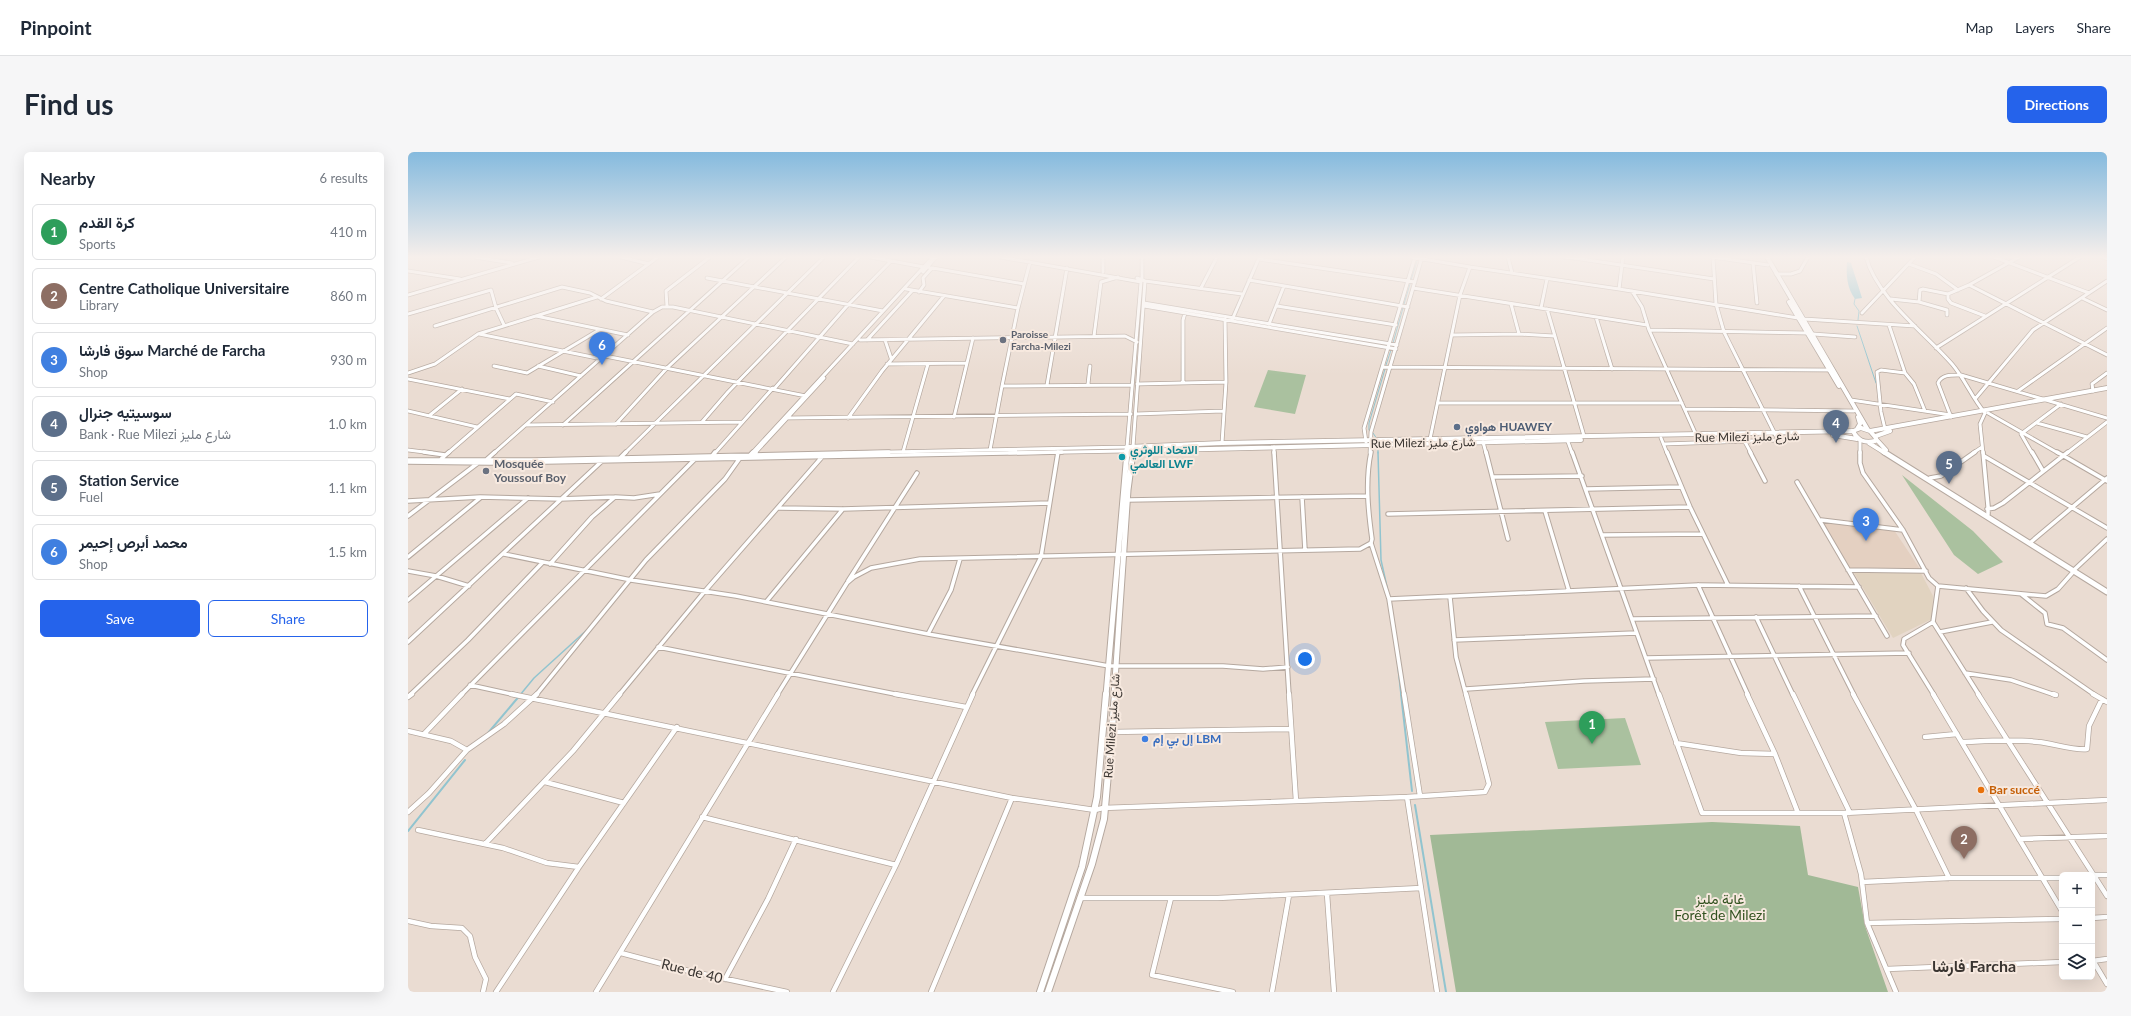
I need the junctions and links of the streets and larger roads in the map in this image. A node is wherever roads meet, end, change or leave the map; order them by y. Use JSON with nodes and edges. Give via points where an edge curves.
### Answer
{"nodes":[{"id":1,"x":467,"y":296,"type":"edge"},
{"id":2,"x":494,"y":296,"type":"edge"},
{"id":3,"x":531,"y":296,"type":"edge"},
{"id":4,"x":605,"y":296,"type":"edge"},
{"id":5,"x":665,"y":296,"type":"edge"},
{"id":6,"x":706,"y":296,"type":"edge"},
{"id":7,"x":744,"y":296,"type":"edge"},
{"id":8,"x":783,"y":296,"type":"edge"},
{"id":9,"x":803,"y":296,"type":"edge"},
{"id":10,"x":821,"y":296,"type":"edge"},
{"id":11,"x":856,"y":296,"type":"edge"},
{"id":12,"x":897,"y":296,"type":"edge"},
{"id":13,"x":900,"y":296,"type":"edge"},
{"id":14,"x":907,"y":296,"type":"edge"},
{"id":15,"x":944,"y":296,"type":"edge"},
{"id":16,"x":945,"y":296,"type":"edge"},
{"id":17,"x":1021,"y":296,"type":"edge"},
{"id":18,"x":1062,"y":296,"type":"edge"},
{"id":19,"x":1099,"y":296,"type":"edge"},
{"id":20,"x":1142,"y":296,"type":"edge"},
{"id":21,"x":1143,"y":296,"type":"edge"},
{"id":22,"x":1241,"y":296,"type":"edge"},
{"id":23,"x":1280,"y":296,"type":"edge"},
{"id":24,"x":1344,"y":296,"type":"edge"},
{"id":25,"x":1404,"y":296,"type":"edge"},
{"id":26,"x":1411,"y":296,"type":"edge"},
{"id":27,"x":1460,"y":296,"type":"edge"},
{"id":28,"x":1467,"y":296,"type":"edge"},
{"id":29,"x":1544,"y":296,"type":"edge"},
{"id":30,"x":1635,"y":296,"type":"edge"},
{"id":31,"x":1666,"y":296,"type":"edge"},
{"id":32,"x":1715,"y":296,"type":"edge"},
{"id":33,"x":1756,"y":296,"type":"edge"},
{"id":34,"x":1786,"y":296,"type":"edge"},
{"id":35,"x":1790,"y":296,"type":"edge"},
{"id":36,"x":1877,"y":296,"type":"edge"},
{"id":37,"x":1889,"y":296,"type":"edge"},
{"id":38,"x":1919,"y":296,"type":"edge"},
{"id":39,"x":1948,"y":296,"type":"edge"},
{"id":40,"x":1990,"y":296,"type":"edge"},
{"id":41,"x":2017,"y":296,"type":"edge"},
{"id":42,"x":2085,"y":296,"type":"edge"},
{"id":43,"x":597,"y":297,"type":"joint"},
{"id":44,"x":2082,"y":298,"type":"junction"},
{"id":45,"x":601,"y":299,"type":"junction"},
{"id":46,"x":818,"y":299,"type":"junction"},
{"id":47,"x":1891,"y":299,"type":"junction"},
{"id":48,"x":1918,"y":302,"type":"junction"},
{"id":49,"x":1757,"y":303,"type":"dead end"},
{"id":50,"x":1142,"y":304,"type":"junction"},
{"id":51,"x":1510,"y":304,"type":"junction"},
{"id":52,"x":1716,"y":304,"type":"junction"},
{"id":53,"x":2005,"y":304,"type":"junction"},
{"id":54,"x":847,"y":305,"type":"junction"},
{"id":55,"x":667,"y":306,"type":"junction"},
{"id":56,"x":1277,"y":306,"type":"junction"},
{"id":57,"x":1401,"y":306,"type":"junction"},
{"id":58,"x":1408,"y":307,"type":"junction"},
{"id":59,"x":496,"y":308,"type":"junction"},
{"id":60,"x":1018,"y":308,"type":"junction"},
{"id":61,"x":1542,"y":308,"type":"junction"},
{"id":62,"x":1547,"y":309,"type":"junction"},
{"id":63,"x":691,"y":310,"type":"junction"},
{"id":64,"x":2107,"y":310,"type":"edge"},
{"id":65,"x":883,"y":311,"type":"junction"},
{"id":66,"x":653,"y":312,"type":"junction"},
{"id":67,"x":1185,"y":313,"type":"junction"},
{"id":68,"x":1862,"y":313,"type":"dead end"},
{"id":69,"x":408,"y":314,"type":"edge"},
{"id":70,"x":1947,"y":315,"type":"dead end"},
{"id":71,"x":535,"y":316,"type":"junction"},
{"id":72,"x":722,"y":316,"type":"junction"},
{"id":73,"x":1984,"y":316,"type":"junction"},
{"id":74,"x":1596,"y":317,"type":"junction"},
{"id":75,"x":1798,"y":317,"type":"junction"},
{"id":76,"x":1225,"y":318,"type":"junction"},
{"id":77,"x":1804,"y":319,"type":"junction"},
{"id":78,"x":1232,"y":320,"type":"junction"},
{"id":79,"x":2042,"y":323,"type":"junction"},
{"id":80,"x":756,"y":324,"type":"junction"},
{"id":81,"x":1269,"y":324,"type":"junction"},
{"id":82,"x":504,"y":325,"type":"junction"},
{"id":83,"x":1396,"y":325,"type":"junction"},
{"id":84,"x":1647,"y":325,"type":"junction"},
{"id":85,"x":1889,"y":325,"type":"junction"},
{"id":86,"x":435,"y":326,"type":"dead end"},
{"id":87,"x":1915,"y":326,"type":"junction"},
{"id":88,"x":2107,"y":328,"type":"edge"},
{"id":89,"x":599,"y":330,"type":"junction"},
{"id":90,"x":789,"y":330,"type":"junction"},
{"id":91,"x":1649,"y":330,"type":"junction"},
{"id":92,"x":1724,"y":332,"type":"junction"},
{"id":93,"x":1806,"y":333,"type":"junction"},
{"id":94,"x":478,"y":334,"type":"junction"},
{"id":95,"x":1519,"y":334,"type":"junction"},
{"id":96,"x":1813,"y":334,"type":"junction"},
{"id":97,"x":628,"y":335,"type":"junction"},
{"id":98,"x":1453,"y":335,"type":"junction"},
{"id":99,"x":820,"y":336,"type":"junction"},
{"id":100,"x":1056,"y":336,"type":"junction"},
{"id":101,"x":1094,"y":336,"type":"junction"},
{"id":102,"x":1554,"y":336,"type":"junction"},
{"id":103,"x":1013,"y":337,"type":"junction"},
{"id":104,"x":1855,"y":337,"type":"dead end"},
{"id":105,"x":973,"y":338,"type":"junction"},
{"id":106,"x":860,"y":340,"type":"junction"},
{"id":107,"x":867,"y":340,"type":"junction"},
{"id":108,"x":885,"y":340,"type":"junction"},
{"id":109,"x":909,"y":340,"type":"junction"},
{"id":110,"x":1137,"y":342,"type":"junction"},
{"id":111,"x":853,"y":344,"type":"junction"},
{"id":112,"x":2084,"y":344,"type":"junction"},
{"id":113,"x":1397,"y":345,"type":"junction"},
{"id":114,"x":1388,"y":346,"type":"junction"},
{"id":115,"x":1936,"y":348,"type":"junction"},
{"id":116,"x":1396,"y":349,"type":"junction"},
{"id":117,"x":564,"y":351,"type":"junction"},
{"id":118,"x":2107,"y":355,"type":"edge"},
{"id":119,"x":605,"y":356,"type":"junction"},
{"id":120,"x":602,"y":358,"type":"junction"},
{"id":121,"x":891,"y":358,"type":"junction"},
{"id":122,"x":634,"y":361,"type":"junction"},
{"id":123,"x":968,"y":363,"type":"junction"},
{"id":124,"x":887,"y":364,"type":"junction"},
{"id":125,"x":928,"y":364,"type":"junction"},
{"id":126,"x":494,"y":366,"type":"dead end"},
{"id":127,"x":538,"y":366,"type":"junction"},
{"id":128,"x":1090,"y":366,"type":"dead end"},
{"id":129,"x":1391,"y":366,"type":"junction"},
{"id":130,"x":1445,"y":366,"type":"junction"},
{"id":131,"x":668,"y":367,"type":"junction"},
{"id":132,"x":1383,"y":367,"type":"junction"},
{"id":133,"x":1563,"y":368,"type":"junction"},
{"id":134,"x":1612,"y":369,"type":"junction"},
{"id":135,"x":1667,"y":369,"type":"junction"},
{"id":136,"x":1742,"y":370,"type":"junction"},
{"id":137,"x":1829,"y":370,"type":"junction"},
{"id":138,"x":408,"y":373,"type":"edge"},
{"id":139,"x":1905,"y":373,"type":"junction"},
{"id":140,"x":2107,"y":373,"type":"edge"},
{"id":141,"x":704,"y":375,"type":"junction"},
{"id":142,"x":1961,"y":375,"type":"junction"},
{"id":143,"x":582,"y":376,"type":"junction"},
{"id":144,"x":408,"y":379,"type":"edge"},
{"id":145,"x":739,"y":381,"type":"junction"},
{"id":146,"x":1226,"y":382,"type":"junction"},
{"id":147,"x":1183,"y":383,"type":"junction"},
{"id":148,"x":1988,"y":383,"type":"junction"},
{"id":149,"x":1088,"y":384,"type":"junction"},
{"id":150,"x":1137,"y":384,"type":"junction"},
{"id":151,"x":1047,"y":385,"type":"junction"},
{"id":152,"x":1132,"y":385,"type":"junction"},
{"id":153,"x":1002,"y":386,"type":"junction"},
{"id":154,"x":462,"y":389,"type":"junction"},
{"id":155,"x":774,"y":389,"type":"junction"},
{"id":156,"x":2107,"y":389,"type":"edge"},
{"id":157,"x":2018,"y":391,"type":"junction"},
{"id":158,"x":2093,"y":391,"type":"junction"},
{"id":159,"x":806,"y":396,"type":"junction"},
{"id":160,"x":510,"y":399,"type":"junction"},
{"id":161,"x":1975,"y":399,"type":"junction"},
{"id":162,"x":2045,"y":399,"type":"junction"},
{"id":163,"x":1851,"y":400,"type":"junction"},
{"id":164,"x":2051,"y":401,"type":"junction"},
{"id":165,"x":553,"y":402,"type":"junction"},
{"id":166,"x":1438,"y":403,"type":"junction"},
{"id":167,"x":1574,"y":403,"type":"junction"},
{"id":168,"x":1682,"y":404,"type":"junction"},
{"id":169,"x":1881,"y":404,"type":"junction"},
{"id":170,"x":2061,"y":404,"type":"junction"},
{"id":171,"x":1685,"y":409,"type":"junction"},
{"id":172,"x":408,"y":411,"type":"edge"},
{"id":173,"x":1222,"y":411,"type":"junction"},
{"id":174,"x":1763,"y":411,"type":"junction"},
{"id":175,"x":1854,"y":411,"type":"junction"},
{"id":176,"x":1926,"y":411,"type":"junction"},
{"id":177,"x":1984,"y":412,"type":"junction"},
{"id":178,"x":1130,"y":414,"type":"junction"},
{"id":179,"x":1136,"y":414,"type":"junction"},
{"id":180,"x":430,"y":415,"type":"junction"},
{"id":181,"x":996,"y":416,"type":"junction"},
{"id":182,"x":1951,"y":416,"type":"junction"},
{"id":183,"x":954,"y":417,"type":"junction"},
{"id":184,"x":787,"y":418,"type":"junction"},
{"id":185,"x":848,"y":418,"type":"junction"},
{"id":186,"x":913,"y":418,"type":"junction"},
{"id":187,"x":2107,"y":418,"type":"edge"},
{"id":188,"x":702,"y":422,"type":"junction"},
{"id":189,"x":742,"y":422,"type":"junction"},
{"id":190,"x":2107,"y":422,"type":"edge"},
{"id":191,"x":655,"y":423,"type":"junction"},
{"id":192,"x":616,"y":424,"type":"junction"},
{"id":193,"x":2037,"y":424,"type":"junction"},
{"id":194,"x":526,"y":425,"type":"junction"},
{"id":195,"x":564,"y":425,"type":"junction"},
{"id":196,"x":477,"y":427,"type":"junction"},
{"id":197,"x":1885,"y":429,"type":"junction"},
{"id":198,"x":1855,"y":430,"type":"junction"},
{"id":199,"x":1869,"y":431,"type":"junction"},
{"id":200,"x":2023,"y":432,"type":"junction"},
{"id":201,"x":1775,"y":435,"type":"junction"},
{"id":202,"x":1584,"y":436,"type":"junction"},
{"id":203,"x":1696,"y":436,"type":"junction"},
{"id":204,"x":1790,"y":436,"type":"junction"},
{"id":205,"x":1633,"y":437,"type":"junction"},
{"id":206,"x":2087,"y":437,"type":"junction"},
{"id":207,"x":1567,"y":438,"type":"junction"},
{"id":208,"x":1661,"y":438,"type":"junction"},
{"id":209,"x":1876,"y":438,"type":"junction"},
{"id":210,"x":1430,"y":439,"type":"junction"},
{"id":211,"x":1858,"y":440,"type":"junction"},
{"id":212,"x":1366,"y":442,"type":"junction"},
{"id":213,"x":1373,"y":442,"type":"junction"},
{"id":214,"x":1483,"y":442,"type":"junction"},
{"id":215,"x":1745,"y":442,"type":"junction"},
{"id":216,"x":1222,"y":443,"type":"junction"},
{"id":217,"x":1869,"y":443,"type":"junction"},
{"id":218,"x":1664,"y":444,"type":"junction"},
{"id":219,"x":1274,"y":447,"type":"junction"},
{"id":220,"x":1982,"y":447,"type":"junction"},
{"id":221,"x":1130,"y":449,"type":"junction"},
{"id":222,"x":408,"y":450,"type":"edge"},
{"id":223,"x":990,"y":450,"type":"junction"},
{"id":224,"x":903,"y":452,"type":"junction"},
{"id":225,"x":1058,"y":452,"type":"junction"},
{"id":226,"x":445,"y":455,"type":"junction"},
{"id":227,"x":712,"y":456,"type":"junction"},
{"id":228,"x":750,"y":456,"type":"junction"},
{"id":229,"x":1984,"y":456,"type":"junction"},
{"id":230,"x":2062,"y":456,"type":"junction"},
{"id":231,"x":822,"y":457,"type":"junction"},
{"id":232,"x":620,"y":458,"type":"junction"},
{"id":233,"x":740,"y":458,"type":"junction"},
{"id":234,"x":441,"y":459,"type":"junction"},
{"id":235,"x":695,"y":459,"type":"junction"},
{"id":236,"x":408,"y":461,"type":"edge"},
{"id":237,"x":485,"y":461,"type":"junction"},
{"id":238,"x":602,"y":461,"type":"junction"},
{"id":239,"x":478,"y":463,"type":"junction"},
{"id":240,"x":2043,"y":471,"type":"junction"},
{"id":241,"x":917,"y":473,"type":"dead end"},
{"id":242,"x":1582,"y":476,"type":"junction"},
{"id":243,"x":1493,"y":477,"type":"junction"},
{"id":244,"x":1930,"y":478,"type":"junction"},
{"id":245,"x":2106,"y":480,"type":"edge"},
{"id":246,"x":1765,"y":481,"type":"dead end"},
{"id":247,"x":1797,"y":482,"type":"dead end"},
{"id":248,"x":2028,"y":482,"type":"junction"},
{"id":249,"x":1681,"y":487,"type":"junction"},
{"id":250,"x":1586,"y":489,"type":"junction"},
{"id":251,"x":661,"y":494,"type":"junction"},
{"id":252,"x":1366,"y":496,"type":"junction"},
{"id":253,"x":615,"y":497,"type":"junction"},
{"id":254,"x":1278,"y":497,"type":"junction"},
{"id":255,"x":1302,"y":497,"type":"junction"},
{"id":256,"x":480,"y":498,"type":"junction"},
{"id":257,"x":528,"y":498,"type":"junction"},
{"id":258,"x":560,"y":499,"type":"junction"},
{"id":259,"x":430,"y":500,"type":"junction"},
{"id":260,"x":1128,"y":500,"type":"junction"},
{"id":261,"x":408,"y":501,"type":"edge"},
{"id":262,"x":1049,"y":503,"type":"junction"},
{"id":263,"x":2072,"y":506,"type":"junction"},
{"id":264,"x":896,"y":507,"type":"junction"},
{"id":265,"x":1690,"y":507,"type":"junction"},
{"id":266,"x":779,"y":508,"type":"junction"},
{"id":267,"x":1594,"y":508,"type":"junction"},
{"id":268,"x":842,"y":509,"type":"junction"},
{"id":269,"x":1545,"y":511,"type":"junction"},
{"id":270,"x":1502,"y":512,"type":"junction"},
{"id":271,"x":1987,"y":513,"type":"junction"},
{"id":272,"x":1388,"y":514,"type":"dead end"},
{"id":273,"x":408,"y":516,"type":"edge"},
{"id":274,"x":1821,"y":520,"type":"junction"},
{"id":275,"x":2107,"y":528,"type":"edge"},
{"id":276,"x":1903,"y":530,"type":"junction"},
{"id":277,"x":1703,"y":534,"type":"junction"},
{"id":278,"x":1602,"y":535,"type":"junction"},
{"id":279,"x":1508,"y":539,"type":"dead end"},
{"id":280,"x":2107,"y":539,"type":"edge"},
{"id":281,"x":1371,"y":542,"type":"junction"},
{"id":282,"x":2031,"y":542,"type":"junction"},
{"id":283,"x":1305,"y":550,"type":"junction"},
{"id":284,"x":1280,"y":551,"type":"junction"},
{"id":285,"x":504,"y":554,"type":"junction"},
{"id":286,"x":1124,"y":554,"type":"junction"},
{"id":287,"x":1117,"y":555,"type":"junction"},
{"id":288,"x":408,"y":557,"type":"edge"},
{"id":289,"x":1041,"y":557,"type":"junction"},
{"id":290,"x":960,"y":559,"type":"junction"},
{"id":291,"x":544,"y":562,"type":"junction"},
{"id":292,"x":550,"y":564,"type":"junction"},
{"id":293,"x":1848,"y":570,"type":"junction"},
{"id":294,"x":2074,"y":570,"type":"junction"},
{"id":295,"x":408,"y":571,"type":"edge"},
{"id":296,"x":585,"y":571,"type":"junction"},
{"id":297,"x":1926,"y":571,"type":"junction"},
{"id":298,"x":436,"y":576,"type":"junction"},
{"id":299,"x":631,"y":580,"type":"junction"},
{"id":300,"x":847,"y":582,"type":"junction"},
{"id":301,"x":1698,"y":584,"type":"junction"},
{"id":302,"x":1728,"y":585,"type":"junction"},
{"id":303,"x":469,"y":586,"type":"junction"},
{"id":304,"x":1799,"y":586,"type":"junction"},
{"id":305,"x":1938,"y":586,"type":"junction"},
{"id":306,"x":1859,"y":587,"type":"junction"},
{"id":307,"x":1966,"y":588,"type":"junction"},
{"id":308,"x":1622,"y":589,"type":"junction"},
{"id":309,"x":2107,"y":590,"type":"edge"},
{"id":310,"x":705,"y":591,"type":"junction"},
{"id":311,"x":1569,"y":591,"type":"junction"},
{"id":312,"x":2020,"y":594,"type":"junction"},
{"id":313,"x":1450,"y":597,"type":"junction"},
{"id":314,"x":1389,"y":599,"type":"junction"},
{"id":315,"x":408,"y":600,"type":"edge"},
{"id":316,"x":766,"y":602,"type":"junction"},
{"id":317,"x":826,"y":614,"type":"junction"},
{"id":318,"x":1811,"y":615,"type":"junction"},
{"id":319,"x":1712,"y":616,"type":"junction"},
{"id":320,"x":1876,"y":616,"type":"junction"},
{"id":321,"x":1756,"y":617,"type":"junction"},
{"id":322,"x":1632,"y":619,"type":"junction"},
{"id":323,"x":1933,"y":622,"type":"junction"},
{"id":324,"x":1992,"y":622,"type":"junction"},
{"id":325,"x":1940,"y":632,"type":"junction"},
{"id":326,"x":1636,"y":633,"type":"junction"},
{"id":327,"x":928,"y":634,"type":"junction"},
{"id":328,"x":1887,"y":636,"type":"dead end"},
{"id":329,"x":1454,"y":640,"type":"junction"},
{"id":330,"x":408,"y":642,"type":"edge"},
{"id":331,"x":996,"y":645,"type":"junction"},
{"id":332,"x":658,"y":647,"type":"junction"},
{"id":333,"x":1831,"y":653,"type":"junction"},
{"id":334,"x":1909,"y":653,"type":"junction"},
{"id":335,"x":1775,"y":655,"type":"junction"},
{"id":336,"x":1729,"y":656,"type":"junction"},
{"id":337,"x":1646,"y":658,"type":"junction"},
{"id":338,"x":2107,"y":660,"type":"edge"},
{"id":339,"x":1109,"y":666,"type":"junction"},
{"id":340,"x":1116,"y":666,"type":"junction"},
{"id":341,"x":1288,"y":667,"type":"junction"},
{"id":342,"x":1965,"y":673,"type":"junction"},
{"id":343,"x":791,"y":674,"type":"junction"},
{"id":344,"x":1654,"y":679,"type":"junction"},
{"id":345,"x":470,"y":685,"type":"junction"},
{"id":346,"x":1466,"y":689,"type":"junction"},
{"id":347,"x":2056,"y":695,"type":"dead end"},
{"id":348,"x":408,"y":697,"type":"edge"},
{"id":349,"x":533,"y":698,"type":"junction"},
{"id":350,"x":2102,"y":699,"type":"junction"},
{"id":351,"x":2107,"y":702,"type":"edge"},
{"id":352,"x":966,"y":707,"type":"junction"},
{"id":353,"x":604,"y":712,"type":"junction"},
{"id":354,"x":677,"y":727,"type":"junction"},
{"id":355,"x":1290,"y":729,"type":"junction"},
{"id":356,"x":408,"y":731,"type":"edge"},
{"id":357,"x":1112,"y":732,"type":"junction"},
{"id":358,"x":424,"y":734,"type":"junction"},
{"id":359,"x":1957,"y":734,"type":"junction"},
{"id":360,"x":1925,"y":737,"type":"dead end"},
{"id":361,"x":2008,"y":740,"type":"junction"},
{"id":362,"x":747,"y":742,"type":"junction"},
{"id":363,"x":1963,"y":742,"type":"junction"},
{"id":364,"x":1676,"y":743,"type":"junction"},
{"id":365,"x":467,"y":750,"type":"junction"},
{"id":366,"x":1775,"y":754,"type":"junction"},
{"id":367,"x":545,"y":782,"type":"junction"},
{"id":368,"x":933,"y":782,"type":"junction"},
{"id":369,"x":1420,"y":796,"type":"junction"},
{"id":370,"x":1407,"y":797,"type":"junction"},
{"id":371,"x":1012,"y":798,"type":"junction"},
{"id":372,"x":1296,"y":800,"type":"junction"},
{"id":373,"x":2107,"y":800,"type":"edge"},
{"id":374,"x":624,"y":803,"type":"junction"},
{"id":375,"x":2048,"y":803,"type":"junction"},
{"id":376,"x":2000,"y":805,"type":"junction"},
{"id":377,"x":1105,"y":808,"type":"junction"},
{"id":378,"x":1915,"y":808,"type":"junction"},
{"id":379,"x":1095,"y":810,"type":"junction"},
{"id":380,"x":408,"y":812,"type":"edge"},
{"id":381,"x":1798,"y":813,"type":"junction"},
{"id":382,"x":1844,"y":813,"type":"junction"},
{"id":383,"x":1850,"y":813,"type":"junction"},
{"id":384,"x":702,"y":817,"type":"junction"},
{"id":385,"x":418,"y":830,"type":"dead end"},
{"id":386,"x":2107,"y":836,"type":"edge"},
{"id":387,"x":2071,"y":838,"type":"junction"},
{"id":388,"x":796,"y":839,"type":"junction"},
{"id":389,"x":2019,"y":839,"type":"junction"},
{"id":390,"x":485,"y":844,"type":"junction"},
{"id":391,"x":896,"y":865,"type":"junction"},
{"id":392,"x":579,"y":867,"type":"junction"},
{"id":393,"x":2091,"y":872,"type":"edge"},
{"id":394,"x":2107,"y":874,"type":"edge"},
{"id":395,"x":2095,"y":875,"type":"edge"},
{"id":396,"x":1950,"y":878,"type":"junction"},
{"id":397,"x":2059,"y":878,"type":"edge"},
{"id":398,"x":2095,"y":878,"type":"edge"},
{"id":399,"x":2043,"y":879,"type":"junction"},
{"id":400,"x":1862,"y":882,"type":"junction"},
{"id":401,"x":1421,"y":888,"type":"junction"},
{"id":402,"x":1327,"y":894,"type":"junction"},
{"id":403,"x":1289,"y":895,"type":"junction"},
{"id":404,"x":2107,"y":896,"type":"edge"},
{"id":405,"x":1080,"y":898,"type":"junction"},
{"id":406,"x":1171,"y":898,"type":"junction"},
{"id":407,"x":2060,"y":908,"type":"edge"},
{"id":408,"x":2107,"y":917,"type":"edge"},
{"id":409,"x":2095,"y":918,"type":"edge"},
{"id":410,"x":2059,"y":919,"type":"edge"},
{"id":411,"x":408,"y":920,"type":"edge"},
{"id":412,"x":1867,"y":923,"type":"junction"},
{"id":413,"x":621,"y":953,"type":"junction"},
{"id":414,"x":2107,"y":959,"type":"edge"},
{"id":415,"x":2095,"y":960,"type":"edge"},
{"id":416,"x":2059,"y":962,"type":"edge"},
{"id":417,"x":2095,"y":965,"type":"edge"},
{"id":418,"x":1888,"y":969,"type":"junction"},
{"id":419,"x":725,"y":979,"type":"junction"},
{"id":420,"x":2107,"y":984,"type":"edge"},
{"id":421,"x":483,"y":992,"type":"edge"},
{"id":422,"x":496,"y":992,"type":"edge"},
{"id":423,"x":596,"y":992,"type":"edge"},
{"id":424,"x":787,"y":992,"type":"edge"},
{"id":425,"x":833,"y":992,"type":"edge"},
{"id":426,"x":931,"y":992,"type":"edge"},
{"id":427,"x":1040,"y":992,"type":"edge"},
{"id":428,"x":1048,"y":992,"type":"edge"},
{"id":429,"x":1233,"y":992,"type":"edge"},
{"id":430,"x":1272,"y":992,"type":"edge"},
{"id":431,"x":1334,"y":992,"type":"edge"},
{"id":432,"x":1437,"y":992,"type":"edge"},
{"id":433,"x":1896,"y":992,"type":"edge"}],
"edges":[{"from":1,"to":69,"type":"street"},
{"from":2,"to":59,"type":"street"},
{"from":3,"to":59,"type":"street"},
{"from":4,"to":45,"type":"street"},
{"from":5,"to":55,"type":"street"},
{"from":6,"to":63,"type":"street"},
{"from":7,"to":72,"type":"street"},
{"from":8,"to":80,"type":"street"},
{"from":9,"to":46,"type":"street"},
{"from":10,"to":46,"type":"street"},
{"from":11,"to":54,"type":"street"},
{"from":12,"to":65,"type":"street"},
{"from":13,"to":106,"type":"street"},
{"from":14,"to":107,"type":"street"},
{"from":15,"to":109,"type":"street"},
{"from":16,"to":60,"type":"street"},
{"from":17,"to":60,"type":"street"},
{"from":18,"to":100,"type":"street"},
{"from":19,"to":101,"type":"street"},
{"from":20,"to":50,"type":"street"},
{"from":21,"to":50,"type":"street"},
{"from":22,"to":78,"type":"street"},
{"from":23,"to":56,"type":"street"},
{"from":24,"to":57,"type":"street"},
{"from":25,"to":57,"type":"street"},
{"from":26,"to":58,"type":"street"},
{"from":27,"to":98,"type":"street"},
{"from":28,"to":51,"type":"street"},
{"from":29,"to":61,"type":"street"},
{"from":30,"to":84,"type":"street","via":[[1642,307]]},
{"from":31,"to":52,"type":"street"},
{"from":32,"to":52,"type":"street"},
{"from":33,"to":49,"type":"street"},
{"from":34,"to":75,"type":"street"},
{"from":35,"to":77,"type":"street"},
{"from":36,"to":68,"type":"street"},
{"from":37,"to":47,"type":"street"},
{"from":38,"to":48,"type":"street"},
{"from":39,"to":73,"type":"street","via":[[1951,303]]},
{"from":40,"to":53,"type":"street"},
{"from":41,"to":53,"type":"street"},
{"from":42,"to":44,"type":"street"},
{"from":43,"to":45,"type":"street"},
{"from":43,"to":71,"type":"street"},
{"from":44,"to":64,"type":"street"},
{"from":44,"to":79,"type":"street"},
{"from":45,"to":66,"type":"street"},
{"from":46,"to":54,"type":"street"},
{"from":46,"to":90,"type":"street"},
{"from":47,"to":48,"type":"street"},
{"from":47,"to":87,"type":"street"},
{"from":48,"to":70,"type":"street","via":[[1947,310]]},
{"from":50,"to":67,"type":"street"},
{"from":50,"to":76,"type":"street"},
{"from":50,"to":110,"type":"street"},
{"from":50,"to":150,"type":"street"},
{"from":51,"to":61,"type":"street"},
{"from":51,"to":95,"type":"street"},
{"from":52,"to":75,"type":"street"},
{"from":52,"to":92,"type":"street"},
{"from":53,"to":73,"type":"street"},
{"from":53,"to":79,"type":"street"},
{"from":54,"to":65,"type":"street"},
{"from":54,"to":99,"type":"street"},
{"from":55,"to":63,"type":"street"},
{"from":55,"to":66,"type":"street"},
{"from":56,"to":81,"type":"street"},
{"from":56,"to":83,"type":"street"},
{"from":57,"to":58,"type":"street"},
{"from":57,"to":83,"type":"street"},
{"from":58,"to":113,"type":"street"},
{"from":59,"to":82,"type":"street"},
{"from":59,"to":86,"type":"street"},
{"from":60,"to":103,"type":"street"},
{"from":61,"to":62,"type":"street"},
{"from":62,"to":74,"type":"street"},
{"from":62,"to":102,"type":"street"},
{"from":63,"to":72,"type":"street"},
{"from":63,"to":122,"type":"street"},
{"from":65,"to":111,"type":"street"},
{"from":66,"to":97,"type":"street"},
{"from":67,"to":76,"type":"street"},
{"from":67,"to":147,"type":"street"},
{"from":71,"to":82,"type":"street"},
{"from":71,"to":89,"type":"street"},
{"from":72,"to":80,"type":"street"},
{"from":72,"to":131,"type":"street"},
{"from":73,"to":115,"type":"street"},
{"from":74,"to":84,"type":"street"},
{"from":74,"to":134,"type":"street"},
{"from":75,"to":77,"type":"street"},
{"from":75,"to":93,"type":"street"},
{"from":76,"to":78,"type":"street"},
{"from":76,"to":146,"type":"street"},
{"from":77,"to":85,"type":"street"},
{"from":77,"to":96,"type":"street"},
{"from":78,"to":81,"type":"street"},
{"from":78,"to":114,"type":"street"},
{"from":79,"to":112,"type":"street"},
{"from":79,"to":148,"type":"street","via":[[2026,337]]},
{"from":80,"to":90,"type":"street"},
{"from":80,"to":141,"type":"street"},
{"from":81,"to":114,"type":"street"},
{"from":82,"to":94,"type":"street"},
{"from":83,"to":114,"type":"street"},
{"from":84,"to":91,"type":"street"},
{"from":85,"to":87,"type":"street"},
{"from":85,"to":139,"type":"street"},
{"from":87,"to":115,"type":"street"},
{"from":88,"to":112,"type":"street"},
{"from":89,"to":97,"type":"street"},
{"from":89,"to":117,"type":"street"},
{"from":90,"to":99,"type":"street"},
{"from":90,"to":145,"type":"street"},
{"from":91,"to":92,"type":"street"},
{"from":91,"to":135,"type":"street"},
{"from":92,"to":93,"type":"street"},
{"from":92,"to":136,"type":"street"},
{"from":93,"to":137,"type":"street"},
{"from":94,"to":117,"type":"street"},
{"from":94,"to":138,"type":"street","via":[[435,364]]},
{"from":95,"to":98,"type":"street"},
{"from":95,"to":102,"type":"street"},
{"from":96,"to":104,"type":"street"},
{"from":96,"to":163,"type":"street"},
{"from":97,"to":119,"type":"street"},
{"from":98,"to":130,"type":"street"},
{"from":99,"to":111,"type":"street"},
{"from":99,"to":155,"type":"street"},
{"from":100,"to":101,"type":"street"},
{"from":100,"to":103,"type":"street"},
{"from":100,"to":151,"type":"street"},
{"from":101,"to":110,"type":"street","via":[[1127,337]]},
{"from":102,"to":133,"type":"street"},
{"from":103,"to":105,"type":"street"},
{"from":103,"to":153,"type":"street"},
{"from":105,"to":109,"type":"street"},
{"from":105,"to":123,"type":"street"},
{"from":106,"to":107,"type":"street"},
{"from":106,"to":159,"type":"street"},
{"from":107,"to":108,"type":"street"},
{"from":108,"to":109,"type":"street"},
{"from":108,"to":121,"type":"street"},
{"from":109,"to":121,"type":"street"},
{"from":110,"to":152,"type":"street"},
{"from":111,"to":159,"type":"street"},
{"from":112,"to":118,"type":"street"},
{"from":112,"to":157,"type":"street"},
{"from":113,"to":114,"type":"street"},
{"from":113,"to":116,"type":"street"},
{"from":114,"to":116,"type":"street"},
{"from":114,"to":132,"type":"street"},
{"from":115,"to":142,"type":"street"},
{"from":116,"to":129,"type":"street"},
{"from":117,"to":120,"type":"street"},
{"from":117,"to":127,"type":"street"},
{"from":119,"to":120,"type":"street"},
{"from":119,"to":122,"type":"street"},
{"from":120,"to":143,"type":"street"},
{"from":121,"to":124,"type":"street"},
{"from":122,"to":131,"type":"street"},
{"from":122,"to":195,"type":"street"},
{"from":123,"to":125,"type":"street"},
{"from":123,"to":183,"type":"street"},
{"from":124,"to":125,"type":"street"},
{"from":124,"to":185,"type":"street"},
{"from":125,"to":186,"type":"street"},
{"from":126,"to":127,"type":"street","via":[[527,373]]},
{"from":127,"to":143,"type":"street"},
{"from":128,"to":149,"type":"street"},
{"from":129,"to":130,"type":"street"},
{"from":129,"to":132,"type":"street"},
{"from":129,"to":213,"type":"street","via":[[1372,428]]},
{"from":130,"to":133,"type":"street"},
{"from":130,"to":166,"type":"street"},
{"from":131,"to":141,"type":"street"},
{"from":131,"to":192,"type":"street"},
{"from":132,"to":212,"type":"street","via":[[1364,428]]},
{"from":133,"to":134,"type":"street"},
{"from":133,"to":167,"type":"street"},
{"from":134,"to":135,"type":"street"},
{"from":135,"to":136,"type":"street"},
{"from":135,"to":168,"type":"street"},
{"from":136,"to":137,"type":"street"},
{"from":136,"to":174,"type":"street"},
{"from":137,"to":175,"type":"street"},
{"from":139,"to":169,"type":"street","via":[[1881,370],[1877,372]]},
{"from":139,"to":176,"type":"street","via":[[1914,384]]},
{"from":140,"to":158,"type":"street","via":[[2092,384]]},
{"from":141,"to":145,"type":"street"},
{"from":141,"to":191,"type":"street"},
{"from":142,"to":148,"type":"street"},
{"from":142,"to":161,"type":"street"},
{"from":142,"to":182,"type":"street","via":[[1947,375],[1939,380]]},
{"from":143,"to":165,"type":"street"},
{"from":144,"to":154,"type":"street"},
{"from":145,"to":155,"type":"street"},
{"from":145,"to":188,"type":"street"},
{"from":146,"to":147,"type":"street"},
{"from":146,"to":173,"type":"street"},
{"from":147,"to":150,"type":"street"},
{"from":148,"to":157,"type":"street"},
{"from":148,"to":161,"type":"street"},
{"from":149,"to":151,"type":"street"},
{"from":149,"to":152,"type":"street"},
{"from":150,"to":179,"type":"street"},
{"from":151,"to":153,"type":"street"},
{"from":152,"to":178,"type":"street"},
{"from":153,"to":181,"type":"street"},
{"from":154,"to":160,"type":"street"},
{"from":154,"to":180,"type":"street"},
{"from":155,"to":159,"type":"street"},
{"from":155,"to":189,"type":"street"},
{"from":156,"to":158,"type":"street"},
{"from":156,"to":164,"type":"street"},
{"from":157,"to":162,"type":"street"},
{"from":158,"to":162,"type":"street"},
{"from":159,"to":184,"type":"street"},
{"from":159,"to":228,"type":"street"},
{"from":160,"to":165,"type":"street","via":[[516,394]]},
{"from":160,"to":196,"type":"street"},
{"from":161,"to":177,"type":"street"},
{"from":162,"to":164,"type":"street"},
{"from":162,"to":177,"type":"street"},
{"from":163,"to":169,"type":"street"},
{"from":163,"to":199,"type":"street"},
{"from":164,"to":170,"type":"street"},
{"from":164,"to":177,"type":"street"},
{"from":165,"to":194,"type":"street"},
{"from":166,"to":167,"type":"street"},
{"from":166,"to":210,"type":"street"},
{"from":167,"to":168,"type":"street"},
{"from":167,"to":202,"type":"street"},
{"from":168,"to":171,"type":"street"},
{"from":169,"to":176,"type":"street"},
{"from":169,"to":197,"type":"street"},
{"from":170,"to":187,"type":"street"},
{"from":170,"to":193,"type":"street"},
{"from":171,"to":174,"type":"street"},
{"from":171,"to":203,"type":"street"},
{"from":172,"to":180,"type":"street"},
{"from":173,"to":179,"type":"street"},
{"from":173,"to":216,"type":"street"},
{"from":174,"to":175,"type":"street"},
{"from":174,"to":201,"type":"street"},
{"from":175,"to":198,"type":"street","via":[[1860,420]]},
{"from":176,"to":182,"type":"street"},
{"from":177,"to":182,"type":"street","name":"Rue Milezi شارع مليز"},
{"from":177,"to":200,"type":"street"},
{"from":177,"to":209,"type":"street","via":[[1896,430]]},
{"from":177,"to":220,"type":"street","via":[[1980,424]]},
{"from":178,"to":181,"type":"street"},
{"from":178,"to":221,"type":"street"},
{"from":179,"to":221,"type":"street"},
{"from":180,"to":196,"type":"street"},
{"from":181,"to":183,"type":"street"},
{"from":181,"to":223,"type":"street"},
{"from":182,"to":197,"type":"street","name":"Rue Milezi شارع مليز"},
{"from":183,"to":186,"type":"street"},
{"from":184,"to":185,"type":"street"},
{"from":184,"to":228,"type":"street"},
{"from":185,"to":186,"type":"street"},
{"from":186,"to":224,"type":"street"},
{"from":188,"to":189,"type":"street"},
{"from":188,"to":191,"type":"street"},
{"from":189,"to":227,"type":"street"},
{"from":190,"to":206,"type":"street"},
{"from":191,"to":192,"type":"street"},
{"from":191,"to":232,"type":"street"},
{"from":192,"to":195,"type":"street"},
{"from":193,"to":200,"type":"street"},
{"from":193,"to":206,"type":"street"},
{"from":194,"to":195,"type":"street"},
{"from":194,"to":237,"type":"street"},
{"from":196,"to":226,"type":"street"},
{"from":197,"to":199,"type":"street","name":"Rue Milezi شارع مليز"},
{"from":198,"to":199,"type":"street","name":"Rue Milezi شارع مليز"},
{"from":198,"to":201,"type":"street","name":"Rue Milezi شارع مليز"},
{"from":198,"to":211,"type":"street"},
{"from":199,"to":209,"type":"street"},
{"from":200,"to":230,"type":"street"},
{"from":200,"to":240,"type":"street","via":[[2021,436]]},
{"from":201,"to":203,"type":"street","name":"Rue Milezi شارع مليز"},
{"from":201,"to":204,"type":"street","name":"Rue Milezi شارع مليز"},
{"from":202,"to":205,"type":"street","name":"Rue Milezi شارع مليز"},
{"from":202,"to":207,"type":"street","name":"Rue Milezi شارع مليز"},
{"from":203,"to":205,"type":"street","name":"Rue Milezi شارع مليز"},
{"from":203,"to":208,"type":"street","name":"Rue Milezi شارع مليز"},
{"from":204,"to":211,"type":"street","name":"Rue Milezi شارع مليز","via":[[1831,435]]},
{"from":204,"to":215,"type":"street","via":[[1779,440]]},
{"from":205,"to":207,"type":"street","name":"Rue Milezi شارع مليز"},
{"from":205,"to":208,"type":"street","name":"Rue Milezi شارع مليز"},
{"from":206,"to":230,"type":"street"},
{"from":207,"to":210,"type":"street","name":"Rue Milezi شارع مليز"},
{"from":207,"to":214,"type":"street","name":"Rue Milezi شارع مليز"},
{"from":207,"to":242,"type":"street"},
{"from":208,"to":218,"type":"street"},
{"from":209,"to":217,"type":"street"},
{"from":209,"to":244,"type":"street","via":[[1888,452]]},
{"from":210,"to":213,"type":"street","name":"Rue Milezi شارع مليز"},
{"from":211,"to":217,"type":"street","name":"Rue Milezi شارع مليز"},
{"from":211,"to":276,"type":"street","via":[[1863,472]]},
{"from":212,"to":213,"type":"street","name":"Rue Milezi شارع مليز"},
{"from":212,"to":216,"type":"street","name":"Rue Milezi شارع مليز"},
{"from":212,"to":219,"type":"street","name":"Rue Milezi شارع مليز"},
{"from":213,"to":214,"type":"street","name":"Rue Milezi شارع مليز"},
{"from":213,"to":252,"type":"street","via":[[1367,471]]},
{"from":214,"to":243,"type":"street"},
{"from":215,"to":218,"type":"street"},
{"from":215,"to":246,"type":"street"},
{"from":216,"to":221,"type":"street","name":"Rue Milezi شارع مليز"},
{"from":217,"to":271,"type":"street","name":"Rue Milezi شارع مليز"},
{"from":218,"to":249,"type":"street"},
{"from":219,"to":221,"type":"street","name":"Rue Milezi شارع مليز"},
{"from":219,"to":254,"type":"street"},
{"from":220,"to":229,"type":"street"},
{"from":220,"to":244,"type":"street","via":[[1941,476]]},
{"from":221,"to":223,"type":"street"},
{"from":221,"to":225,"type":"street"},
{"from":221,"to":260,"type":"street","name":"Rue Milezi شارع مليز"},
{"from":221,"to":287,"type":"street","name":"Rue Milezi شارع مليز"},
{"from":222,"to":226,"type":"street"},
{"from":223,"to":224,"type":"street"},
{"from":224,"to":228,"type":"street"},
{"from":225,"to":231,"type":"street"},
{"from":225,"to":262,"type":"street"},
{"from":226,"to":234,"type":"street"},
{"from":227,"to":228,"type":"street"},
{"from":227,"to":232,"type":"street"},
{"from":228,"to":231,"type":"street"},
{"from":228,"to":233,"type":"street"},
{"from":229,"to":248,"type":"street"},
{"from":229,"to":271,"type":"street"},
{"from":230,"to":240,"type":"street"},
{"from":230,"to":245,"type":"street"},
{"from":231,"to":266,"type":"street"},
{"from":232,"to":237,"type":"street"},
{"from":233,"to":235,"type":"street"},
{"from":233,"to":299,"type":"street","via":[[725,479],[646,560]]},
{"from":234,"to":236,"type":"street"},
{"from":234,"to":237,"type":"street"},
{"from":235,"to":238,"type":"street"},
{"from":235,"to":251,"type":"street"},
{"from":236,"to":239,"type":"street"},
{"from":237,"to":238,"type":"street"},
{"from":237,"to":239,"type":"street"},
{"from":238,"to":258,"type":"street"},
{"from":239,"to":259,"type":"street"},
{"from":240,"to":248,"type":"street"},
{"from":241,"to":264,"type":"street"},
{"from":242,"to":243,"type":"street"},
{"from":242,"to":250,"type":"street"},
{"from":243,"to":270,"type":"street"},
{"from":244,"to":271,"type":"street"},
{"from":245,"to":263,"type":"street"},
{"from":247,"to":274,"type":"street"},
{"from":248,"to":263,"type":"street"},
{"from":248,"to":271,"type":"street"},
{"from":249,"to":250,"type":"street"},
{"from":249,"to":265,"type":"street"},
{"from":250,"to":267,"type":"street"},
{"from":251,"to":253,"type":"street","via":[[634,498]]},
{"from":251,"to":296,"type":"street"},
{"from":252,"to":255,"type":"street"},
{"from":252,"to":281,"type":"street"},
{"from":253,"to":258,"type":"street"},
{"from":253,"to":292,"type":"street","via":[[592,517]]},
{"from":254,"to":255,"type":"street"},
{"from":254,"to":260,"type":"street"},
{"from":254,"to":284,"type":"street"},
{"from":255,"to":283,"type":"street"},
{"from":256,"to":257,"type":"street"},
{"from":256,"to":259,"type":"street"},
{"from":256,"to":288,"type":"street"},
{"from":257,"to":258,"type":"street"},
{"from":257,"to":298,"type":"street"},
{"from":258,"to":285,"type":"street"},
{"from":259,"to":261,"type":"street"},
{"from":259,"to":273,"type":"street"},
{"from":260,"to":286,"type":"street","name":"Rue Milezi شارع مليز"},
{"from":262,"to":264,"type":"street"},
{"from":262,"to":289,"type":"street"},
{"from":263,"to":275,"type":"street"},
{"from":263,"to":282,"type":"street"},
{"from":264,"to":268,"type":"street"},
{"from":264,"to":300,"type":"street"},
{"from":265,"to":267,"type":"street"},
{"from":265,"to":277,"type":"street"},
{"from":266,"to":268,"type":"street"},
{"from":266,"to":310,"type":"street"},
{"from":267,"to":269,"type":"street"},
{"from":267,"to":278,"type":"street"},
{"from":268,"to":316,"type":"street"},
{"from":269,"to":270,"type":"street"},
{"from":269,"to":311,"type":"street"},
{"from":270,"to":272,"type":"street"},
{"from":270,"to":279,"type":"street"},
{"from":271,"to":282,"type":"street"},
{"from":271,"to":294,"type":"street"},
{"from":274,"to":276,"type":"street"},
{"from":274,"to":293,"type":"street"},
{"from":276,"to":297,"type":"street"},
{"from":277,"to":278,"type":"street"},
{"from":277,"to":302,"type":"street"},
{"from":278,"to":308,"type":"street"},
{"from":280,"to":294,"type":"street"},
{"from":281,"to":283,"type":"street","via":[[1360,549]]},
{"from":281,"to":314,"type":"street"},
{"from":282,"to":294,"type":"street"},
{"from":283,"to":284,"type":"street"},
{"from":284,"to":286,"type":"street"},
{"from":284,"to":341,"type":"street"},
{"from":285,"to":291,"type":"street"},
{"from":285,"to":303,"type":"street"},
{"from":286,"to":287,"type":"street"},
{"from":286,"to":340,"type":"street","name":"Rue Milezi شارع مليز"},
{"from":287,"to":289,"type":"street"},
{"from":287,"to":339,"type":"street","name":"Rue Milezi شارع مليز"},
{"from":289,"to":290,"type":"street"},
{"from":289,"to":331,"type":"street"},
{"from":290,"to":300,"type":"street","via":[[920,559],[890,564],[865,572]]},
{"from":290,"to":327,"type":"street","via":[[951,590]]},
{"from":291,"to":292,"type":"street"},
{"from":291,"to":348,"type":"street"},
{"from":292,"to":296,"type":"street"},
{"from":293,"to":297,"type":"street"},
{"from":293,"to":306,"type":"street"},
{"from":294,"to":309,"type":"street"},
{"from":294,"to":312,"type":"street","via":[[2052,594]]},
{"from":295,"to":298,"type":"street"},
{"from":296,"to":299,"type":"street"},
{"from":296,"to":345,"type":"street"},
{"from":297,"to":305,"type":"street","via":[[1929,578]]},
{"from":298,"to":303,"type":"street"},
{"from":298,"to":315,"type":"street"},
{"from":299,"to":310,"type":"street"},
{"from":299,"to":349,"type":"street"},
{"from":300,"to":317,"type":"street"},
{"from":301,"to":302,"type":"street"},
{"from":301,"to":308,"type":"street"},
{"from":301,"to":319,"type":"street"},
{"from":302,"to":304,"type":"street"},
{"from":303,"to":330,"type":"street"},
{"from":304,"to":306,"type":"street"},
{"from":304,"to":318,"type":"street"},
{"from":305,"to":307,"type":"street"},
{"from":305,"to":323,"type":"street"},
{"from":306,"to":320,"type":"street"},
{"from":307,"to":312,"type":"street"},
{"from":307,"to":324,"type":"street"},
{"from":308,"to":311,"type":"street"},
{"from":308,"to":322,"type":"street"},
{"from":310,"to":316,"type":"street"},
{"from":310,"to":332,"type":"street"},
{"from":311,"to":313,"type":"street"},
{"from":312,"to":338,"type":"street","via":[[2045,613],[2047,624],[2063,628]]},
{"from":313,"to":314,"type":"street"},
{"from":313,"to":329,"type":"street"},
{"from":314,"to":369,"type":"street"},
{"from":316,"to":317,"type":"street"},
{"from":317,"to":327,"type":"street"},
{"from":317,"to":343,"type":"street"},
{"from":318,"to":320,"type":"street"},
{"from":318,"to":321,"type":"street"},
{"from":318,"to":333,"type":"street"},
{"from":319,"to":321,"type":"street"},
{"from":319,"to":322,"type":"street"},
{"from":319,"to":336,"type":"street"},
{"from":320,"to":328,"type":"street"},
{"from":321,"to":335,"type":"street"},
{"from":322,"to":326,"type":"street"},
{"from":323,"to":325,"type":"street"},
{"from":323,"to":334,"type":"street","via":[[1903,640],[1903,645]]},
{"from":324,"to":325,"type":"street"},
{"from":324,"to":350,"type":"street"},
{"from":325,"to":342,"type":"street"},
{"from":326,"to":329,"type":"street"},
{"from":326,"to":337,"type":"street"},
{"from":327,"to":331,"type":"street"},
{"from":329,"to":346,"type":"street","via":[[1456,657]]},
{"from":331,"to":339,"type":"street"},
{"from":331,"to":352,"type":"street"},
{"from":332,"to":343,"type":"street"},
{"from":332,"to":353,"type":"street"},
{"from":333,"to":334,"type":"street"},
{"from":333,"to":335,"type":"street"},
{"from":333,"to":378,"type":"street"},
{"from":334,"to":359,"type":"street"},
{"from":335,"to":336,"type":"street"},
{"from":335,"to":383,"type":"street"},
{"from":336,"to":337,"type":"street"},
{"from":336,"to":366,"type":"street"},
{"from":337,"to":344,"type":"street"},
{"from":339,"to":340,"type":"street"},
{"from":339,"to":379,"type":"street","name":"Rue Milezi شارع مليز"},
{"from":340,"to":341,"type":"street","via":[[1223,666],[1264,669]]},
{"from":340,"to":357,"type":"street","name":"Rue Milezi شارع مليز"},
{"from":341,"to":355,"type":"street"},
{"from":342,"to":347,"type":"street","via":[[1981,673],[2027,683]]},
{"from":342,"to":361,"type":"street"},
{"from":343,"to":352,"type":"street"},
{"from":343,"to":362,"type":"street"},
{"from":344,"to":346,"type":"street"},
{"from":344,"to":364,"type":"street"},
{"from":345,"to":349,"type":"street"},
{"from":345,"to":358,"type":"street"},
{"from":346,"to":369,"type":"street","via":[[1489,784],[1488,789],[1485,792]]},
{"from":349,"to":353,"type":"street"},
{"from":349,"to":365,"type":"street","via":[[504,724]]},
{"from":350,"to":351,"type":"street"},
{"from":350,"to":361,"type":"street","via":[[2089,727],[2086,738],[2088,749]]},
{"from":352,"to":368,"type":"street"},
{"from":353,"to":354,"type":"street"},
{"from":353,"to":367,"type":"street"},
{"from":354,"to":362,"type":"street"},
{"from":354,"to":374,"type":"street"},
{"from":355,"to":357,"type":"street"},
{"from":355,"to":372,"type":"street"},
{"from":356,"to":358,"type":"street"},
{"from":357,"to":377,"type":"street","name":"Rue Milezi شارع مليز"},
{"from":358,"to":365,"type":"street","via":[[451,741]]},
{"from":359,"to":360,"type":"street"},
{"from":359,"to":363,"type":"street"},
{"from":361,"to":363,"type":"street"},
{"from":361,"to":375,"type":"street"},
{"from":362,"to":368,"type":"street"},
{"from":362,"to":384,"type":"street"},
{"from":363,"to":376,"type":"street"},
{"from":364,"to":366,"type":"street","via":[[1741,753]]},
{"from":364,"to":381,"type":"street","via":[[1702,813]]},
{"from":365,"to":380,"type":"street","via":[[429,793]]},
{"from":366,"to":381,"type":"street"},
{"from":367,"to":374,"type":"street"},
{"from":367,"to":390,"type":"street"},
{"from":368,"to":371,"type":"street"},
{"from":368,"to":391,"type":"street"},
{"from":369,"to":370,"type":"street"},
{"from":370,"to":372,"type":"street"},
{"from":370,"to":401,"type":"street"},
{"from":371,"to":379,"type":"street"},
{"from":371,"to":426,"type":"street"},
{"from":372,"to":377,"type":"street"},
{"from":373,"to":375,"type":"street"},
{"from":374,"to":392,"type":"street"},
{"from":375,"to":376,"type":"street"},
{"from":375,"to":387,"type":"street"},
{"from":376,"to":378,"type":"street"},
{"from":376,"to":389,"type":"street"},
{"from":377,"to":379,"type":"street"},
{"from":377,"to":405,"type":"street","name":"Rue Milezi شارع مليز","via":[[1098,842]]},
{"from":378,"to":383,"type":"street"},
{"from":378,"to":396,"type":"street"},
{"from":379,"to":427,"type":"street","name":"Rue Milezi شارع مليز","via":[[1082,867]]},
{"from":381,"to":382,"type":"street"},
{"from":382,"to":383,"type":"street"},
{"from":382,"to":400,"type":"street"},
{"from":384,"to":388,"type":"street"},
{"from":384,"to":413,"type":"street"},
{"from":385,"to":390,"type":"street"},
{"from":386,"to":387,"type":"street"},
{"from":387,"to":389,"type":"street"},
{"from":387,"to":393,"type":"street"},
{"from":388,"to":391,"type":"street"},
{"from":388,"to":419,"type":"street","via":[[768,899]]},
{"from":389,"to":399,"type":"street"},
{"from":390,"to":392,"type":"street","via":[[547,863]]},
{"from":391,"to":425,"type":"street"},
{"from":392,"to":422,"type":"street"},
{"from":394,"to":395,"type":"street"},
{"from":396,"to":399,"type":"street"},
{"from":396,"to":400,"type":"street"},
{"from":397,"to":399,"type":"street"},
{"from":398,"to":404,"type":"street"},
{"from":399,"to":407,"type":"street"},
{"from":400,"to":412,"type":"street"},
{"from":401,"to":402,"type":"street"},
{"from":401,"to":432,"type":"street"},
{"from":402,"to":403,"type":"street"},
{"from":402,"to":431,"type":"street"},
{"from":403,"to":406,"type":"street"},
{"from":403,"to":430,"type":"street"},
{"from":405,"to":406,"type":"street"},
{"from":405,"to":428,"type":"street","name":"Rue Milezi شارع مليز"},
{"from":406,"to":429,"type":"street","via":[[1152,975]]},
{"from":408,"to":409,"type":"street"},
{"from":410,"to":412,"type":"street"},
{"from":411,"to":421,"type":"street","via":[[431,926],[462,928],[470,936],[475,957],[486,979]]},
{"from":412,"to":418,"type":"street"},
{"from":413,"to":419,"type":"street","name":"Rue de 40"},
{"from":413,"to":423,"type":"street"},
{"from":414,"to":415,"type":"street"},
{"from":416,"to":418,"type":"street"},
{"from":417,"to":420,"type":"street"},
{"from":418,"to":433,"type":"street"},
{"from":419,"to":424,"type":"street","name":"Rue de 40"}]}
